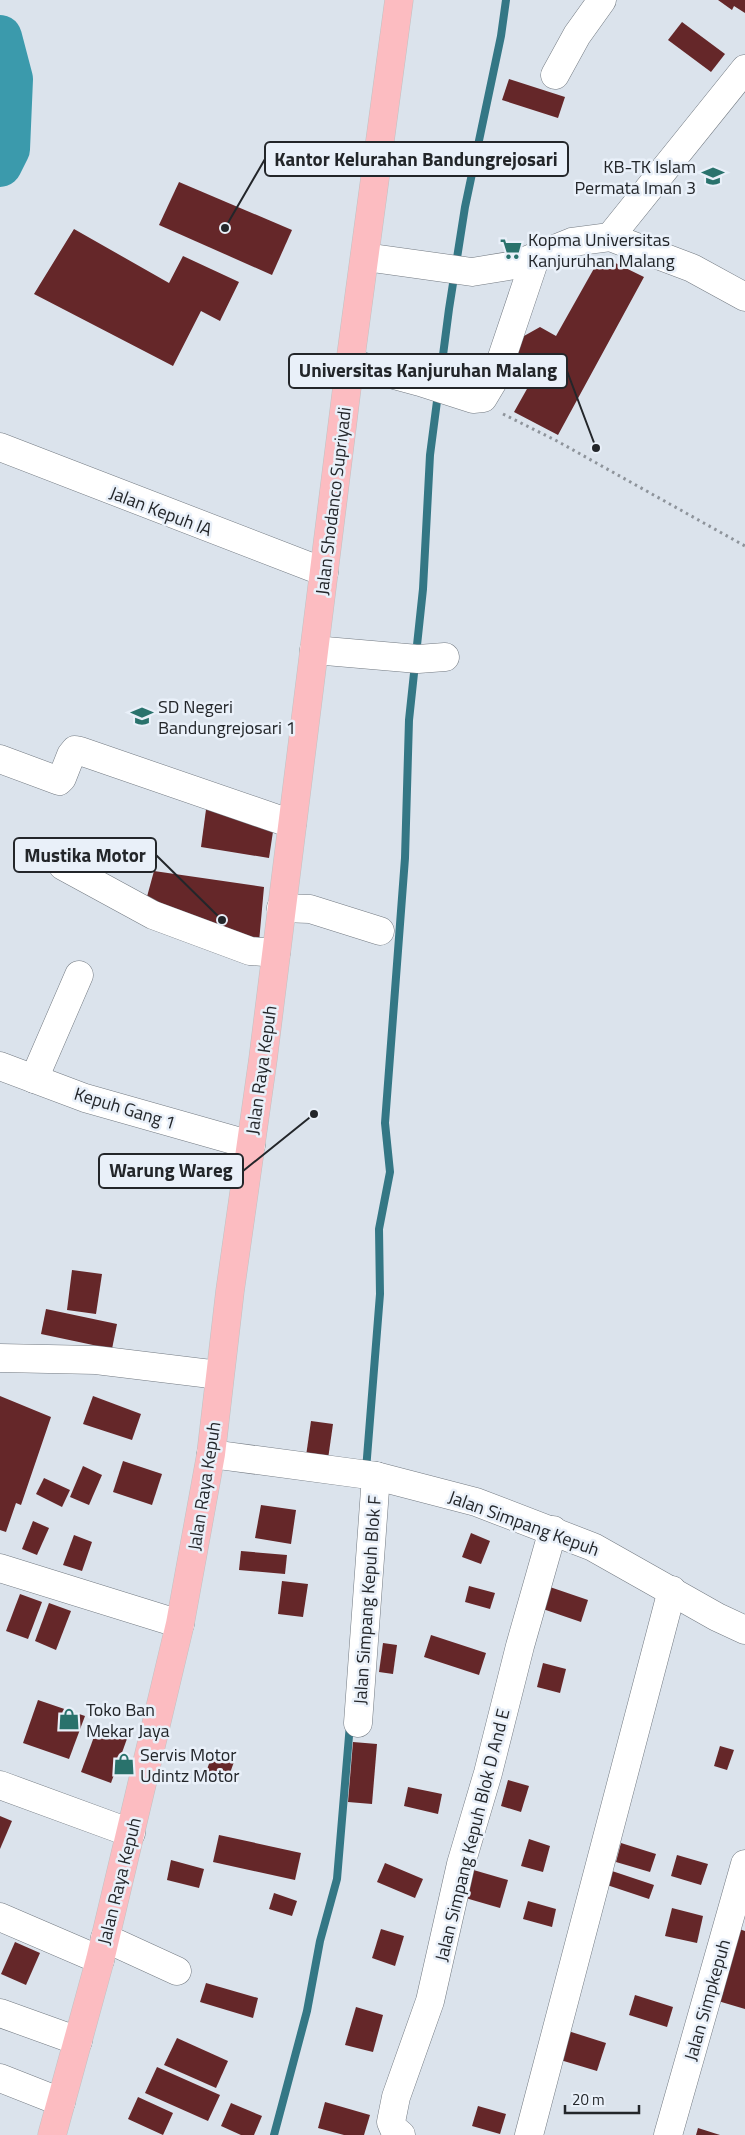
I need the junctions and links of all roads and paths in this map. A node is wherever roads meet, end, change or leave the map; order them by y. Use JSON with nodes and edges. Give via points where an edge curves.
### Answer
{"nodes":[{"id":1,"x":399,"y":0,"type":"edge"},
{"id":2,"x":602,"y":0,"type":"edge"},
{"id":3,"x":745,"y":69,"type":"edge"},
{"id":4,"x":555,"y":75,"type":"dead end"},
{"id":5,"x":610,"y":237,"type":"junction"},
{"id":6,"x":536,"y":256,"type":"junction"},
{"id":7,"x":365,"y":257,"type":"junction"},
{"id":8,"x":745,"y":297,"type":"edge"},
{"id":9,"x":350,"y":363,"type":"junction"},
{"id":10,"x":468,"y":398,"type":"junction"},
{"id":11,"x":0,"y":447,"type":"edge"},
{"id":12,"x":745,"y":546,"type":"edge"},
{"id":13,"x":324,"y":572,"type":"junction"},
{"id":14,"x":314,"y":650,"type":"junction"},
{"id":15,"x":445,"y":657,"type":"dead end"},
{"id":16,"x":0,"y":759,"type":"edge"},
{"id":17,"x":292,"y":824,"type":"junction"},
{"id":18,"x":63,"y":866,"type":"dead end"},
{"id":19,"x":281,"y":908,"type":"junction"},
{"id":20,"x":380,"y":931,"type":"dead end"},
{"id":21,"x":276,"y":953,"type":"junction"},
{"id":22,"x":79,"y":975,"type":"dead end"},
{"id":23,"x":0,"y":1066,"type":"edge"},
{"id":24,"x":34,"y":1079,"type":"junction"},
{"id":25,"x":251,"y":1145,"type":"junction"},
{"id":26,"x":0,"y":1358,"type":"edge"},
{"id":27,"x":219,"y":1375,"type":"junction"},
{"id":28,"x":211,"y":1454,"type":"junction"},
{"id":29,"x":374,"y":1476,"type":"junction"},
{"id":30,"x":553,"y":1530,"type":"junction"},
{"id":31,"x":0,"y":1568,"type":"edge"},
{"id":32,"x":672,"y":1590,"type":"junction"},
{"id":33,"x":180,"y":1624,"type":"junction"},
{"id":34,"x":745,"y":1630,"type":"edge"},
{"id":35,"x":358,"y":1723,"type":"dead end"},
{"id":36,"x":0,"y":1785,"type":"edge"},
{"id":37,"x":131,"y":1833,"type":"junction"},
{"id":38,"x":745,"y":1864,"type":"edge"},
{"id":39,"x":0,"y":1917,"type":"edge"},
{"id":40,"x":102,"y":1949,"type":"junction"},
{"id":41,"x":177,"y":1971,"type":"dead end"},
{"id":42,"x":0,"y":2012,"type":"edge"},
{"id":43,"x":78,"y":2041,"type":"junction"},
{"id":44,"x":0,"y":2078,"type":"edge"},
{"id":45,"x":61,"y":2102,"type":"junction"},
{"id":46,"x":52,"y":2135,"type":"edge"},
{"id":47,"x":401,"y":2135,"type":"edge"},
{"id":48,"x":529,"y":2135,"type":"edge"},
{"id":49,"x":668,"y":2135,"type":"edge"}],
"edges":[{"from":1,"to":7,"type":"main road","name":"Jalan Shodanco Supriyadi"},
{"from":2,"to":4,"type":"street","via":[[577,35]]},
{"from":3,"to":5,"type":"street"},
{"from":5,"to":6,"type":"street","via":[[572,242]]},
{"from":5,"to":8,"type":"street","via":[[692,268]]},
{"from":6,"to":7,"type":"street","via":[[515,265],[472,272]]},
{"from":6,"to":10,"type":"street","via":[[495,378],[483,398]]},
{"from":7,"to":9,"type":"main road","name":"Jalan Shodanco Supriyadi"},
{"from":9,"to":10,"type":"street"},
{"from":9,"to":13,"type":"main road","name":"Jalan Shodanco Supriyadi"},
{"from":10,"to":12,"type":"path","via":[[557,440]]},
{"from":11,"to":13,"type":"street","name":"Jalan Kepuh IA"},
{"from":13,"to":14,"type":"main road","name":"Jalan Shodanco Supriyadi"},
{"from":14,"to":15,"type":"street","via":[[418,659]]},
{"from":14,"to":17,"type":"main road","name":"Jalan Shodanco Supriyadi"},
{"from":16,"to":17,"type":"street","via":[[59,781],[71,755],[80,750]]},
{"from":17,"to":19,"type":"main road","name":"Jalan Raya Kepuh"},
{"from":18,"to":21,"type":"street","via":[[154,915],[250,951]]},
{"from":19,"to":20,"type":"street","via":[[310,909]]},
{"from":19,"to":21,"type":"main road","name":"Jalan Raya Kepuh"},
{"from":21,"to":25,"type":"main road","name":"Jalan Raya Kepuh"},
{"from":22,"to":24,"type":"street"},
{"from":23,"to":24,"type":"street","name":"Kepuh Gang 1"},
{"from":24,"to":25,"type":"street","name":"Kepuh Gang 1","via":[[85,1098]]},
{"from":25,"to":27,"type":"main road","name":"Jalan Raya Kepuh"},
{"from":26,"to":27,"type":"street","via":[[96,1360]]},
{"from":27,"to":28,"type":"main road","name":"Jalan Raya Kepuh"},
{"from":28,"to":29,"type":"street","name":"Jalan Simpang Kepuh"},
{"from":28,"to":33,"type":"main road","name":"Jalan Raya Kepuh"},
{"from":29,"to":30,"type":"street","name":"Jalan Simpang Kepuh","via":[[476,1502]]},
{"from":29,"to":35,"type":"street","name":"Jalan Simpang Kepuh Blok F"},
{"from":30,"to":32,"type":"street","name":"Jalan Simpang Kepuh","via":[[593,1546]]},
{"from":30,"to":47,"type":"street","name":"Jalan Simpang Kepuh Blok D And E","via":[[461,1864],[430,2002],[396,2097],[391,2122]]},
{"from":31,"to":33,"type":"street"},
{"from":32,"to":34,"type":"street","name":"Jalan Simpang Kepuh","via":[[716,1617]]},
{"from":32,"to":48,"type":"street"},
{"from":33,"to":37,"type":"main road","name":"Jalan Raya Kepuh"},
{"from":36,"to":37,"type":"street"},
{"from":37,"to":40,"type":"main road","name":"Jalan Raya Kepuh"},
{"from":38,"to":49,"type":"street","name":"Jalan Simpkepuh"},
{"from":39,"to":40,"type":"street"},
{"from":40,"to":41,"type":"street"},
{"from":40,"to":43,"type":"main road","name":"Jalan Raya Kepuh"},
{"from":42,"to":43,"type":"street"},
{"from":43,"to":45,"type":"main road","name":"Jalan Raya Kepuh"},
{"from":44,"to":45,"type":"street"},
{"from":45,"to":46,"type":"main road","name":"Jalan Raya Kepuh"}]}
